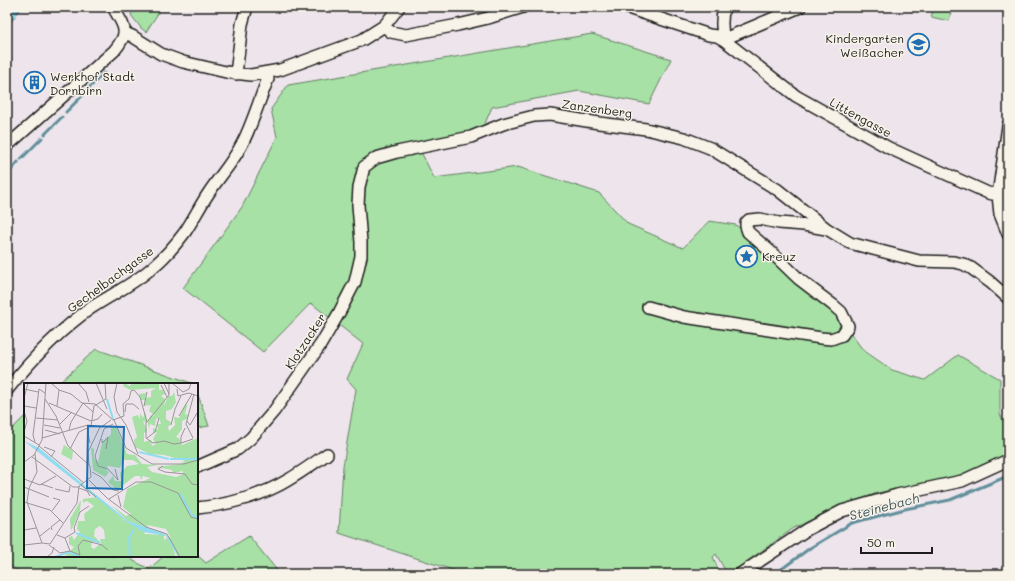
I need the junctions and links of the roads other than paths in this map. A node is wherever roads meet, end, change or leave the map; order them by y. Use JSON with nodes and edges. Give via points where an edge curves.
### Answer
{"nodes":[{"id":1,"x":112,"y":7,"type":"edge"},
{"id":2,"x":247,"y":7,"type":"edge"},
{"id":3,"x":400,"y":7,"type":"edge"},
{"id":4,"x":523,"y":7,"type":"edge"},
{"id":5,"x":625,"y":7,"type":"edge"},
{"id":6,"x":724,"y":7,"type":"edge"},
{"id":7,"x":800,"y":7,"type":"edge"},
{"id":8,"x":384,"y":26,"type":"junction"},
{"id":9,"x":125,"y":33,"type":"junction"},
{"id":10,"x":724,"y":40,"type":"junction"},
{"id":11,"x":267,"y":73,"type":"junction"},
{"id":12,"x":236,"y":74,"type":"junction"},
{"id":13,"x":1008,"y":126,"type":"edge"},
{"id":14,"x":7,"y":146,"type":"edge"},
{"id":15,"x":1004,"y":173,"type":"edge"},
{"id":16,"x":359,"y":187,"type":"joint"},
{"id":17,"x":998,"y":195,"type":"junction"},
{"id":18,"x":827,"y":229,"type":"junction"},
{"id":19,"x":1008,"y":234,"type":"edge"},
{"id":20,"x":1008,"y":298,"type":"edge"},
{"id":21,"x":648,"y":307,"type":"dead end"},
{"id":22,"x":7,"y":390,"type":"edge"},
{"id":23,"x":326,"y":454,"type":"dead end"},
{"id":24,"x":1008,"y":460,"type":"edge"},
{"id":25,"x":198,"y":467,"type":"edge"},
{"id":26,"x":198,"y":508,"type":"edge"},
{"id":27,"x":740,"y":574,"type":"edge"}],
"edges":[{"from":1,"to":9,"type":"street"},
{"from":2,"to":12,"type":"street","via":[[242,24]]},
{"from":3,"to":8,"type":"street"},
{"from":4,"to":8,"type":"street","via":[[458,26],[406,35],[391,32]]},
{"from":5,"to":10,"type":"street","name":"Littengasse"},
{"from":6,"to":10,"type":"street","via":[[721,31]]},
{"from":7,"to":10,"type":"street"},
{"from":8,"to":11,"type":"street","via":[[362,40]]},
{"from":9,"to":12,"type":"street","via":[[161,54],[183,62]]},
{"from":9,"to":14,"type":"street","via":[[124,39],[114,51]]},
{"from":10,"to":17,"type":"street","name":"Littengasse","via":[[802,100],[890,148],[988,193]]},
{"from":11,"to":12,"type":"street"},
{"from":11,"to":22,"type":"street","name":"Gechelbachgasse","via":[[268,79],[242,144],[184,233],[154,266],[91,308],[58,334]]},
{"from":13,"to":15,"type":"street"},
{"from":15,"to":17,"type":"street"},
{"from":16,"to":18,"type":"street","name":"Zanzenberg","via":[[364,167],[376,158],[471,137],[503,124],[534,116],[550,115],[646,128],[710,148],[778,190]]},
{"from":16,"to":25,"type":"street","name":"Klotzacker","via":[[361,256],[356,282],[339,313],[278,405],[251,438],[238,449]]},
{"from":17,"to":19,"type":"street","via":[[1000,214]]},
{"from":18,"to":20,"type":"street","name":"Zanzenberg","via":[[850,243],[919,261],[963,264]]},
{"from":18,"to":21,"type":"street","name":"Zanzenberg","via":[[760,219],[749,220],[746,223],[748,232],[841,312],[848,326],[842,336],[821,338],[684,317]]},
{"from":23,"to":26,"type":"street","via":[[270,490],[217,506]]},
{"from":24,"to":27,"type":"street","via":[[962,481],[897,495],[842,511],[808,529]]}]}
